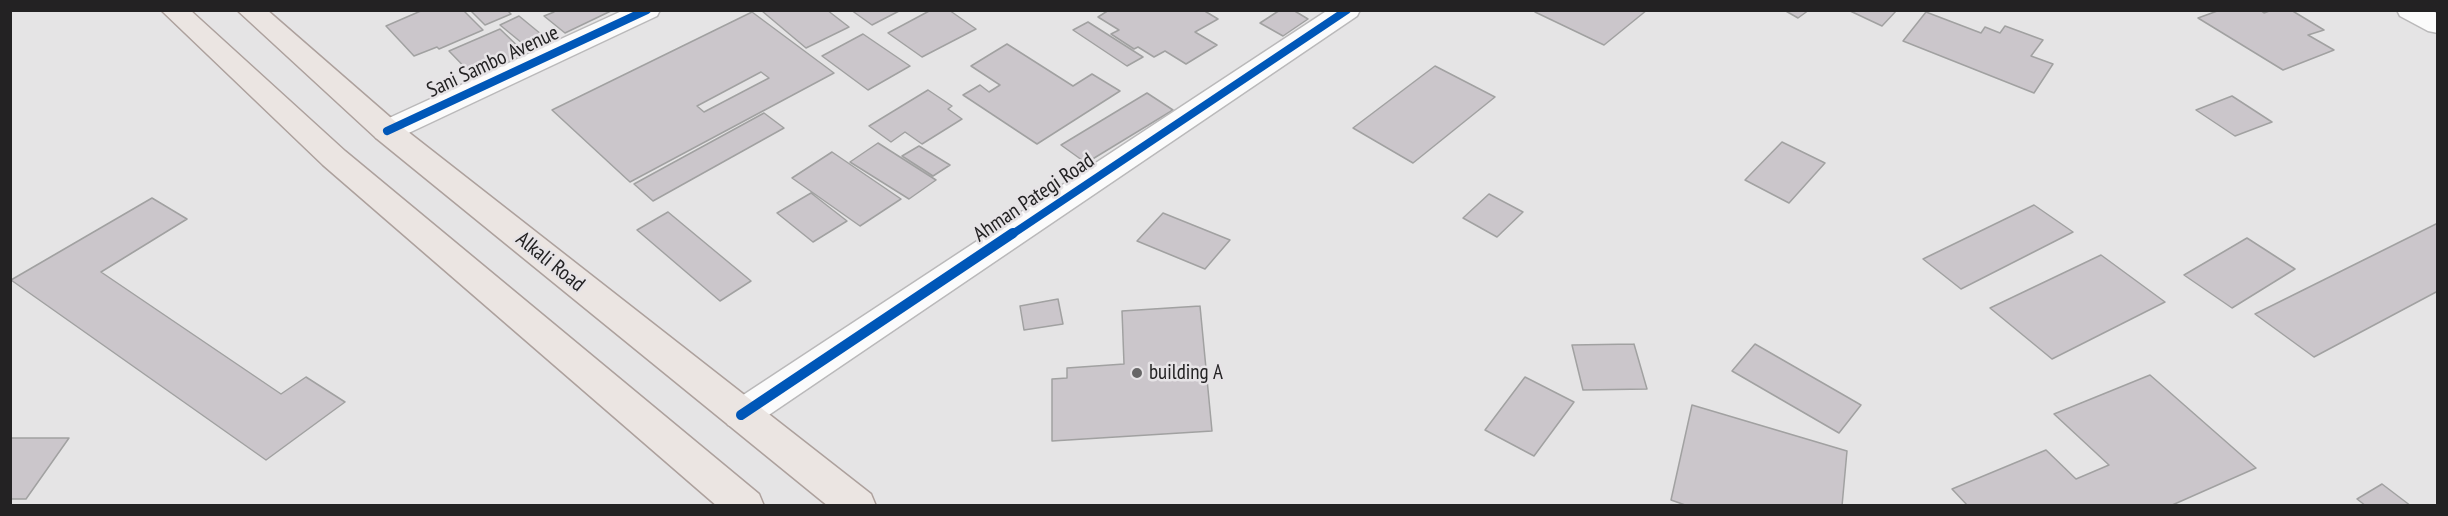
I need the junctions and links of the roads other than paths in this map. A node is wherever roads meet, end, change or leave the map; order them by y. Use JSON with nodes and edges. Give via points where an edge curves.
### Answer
{"nodes":[{"id":1,"x":174,"y":10,"type":"edge"},
{"id":2,"x":250,"y":10,"type":"edge"},
{"id":3,"x":647,"y":10,"type":"edge"},
{"id":4,"x":1347,"y":10,"type":"edge"},
{"id":5,"x":2410,"y":10,"type":"edge"},
{"id":6,"x":2438,"y":25,"type":"edge"},
{"id":7,"x":387,"y":131,"type":"junction"},
{"id":8,"x":741,"y":415,"type":"junction"},
{"id":9,"x":745,"y":506,"type":"edge"},
{"id":10,"x":857,"y":506,"type":"edge"}],
"edges":[{"from":1,"to":9,"type":"main road","via":[[334,158]]},
{"from":2,"to":7,"type":"main road","name":"Alkali Road"},
{"from":3,"to":7,"type":"street","name":"Sani Sambo Avenue"},
{"from":4,"to":8,"type":"street","name":"Ahman Pategi Road"},
{"from":5,"to":6,"type":"street"},
{"from":7,"to":8,"type":"main road","name":"Alkali Road"},
{"from":8,"to":10,"type":"main road","name":"Alkali Road"}]}
